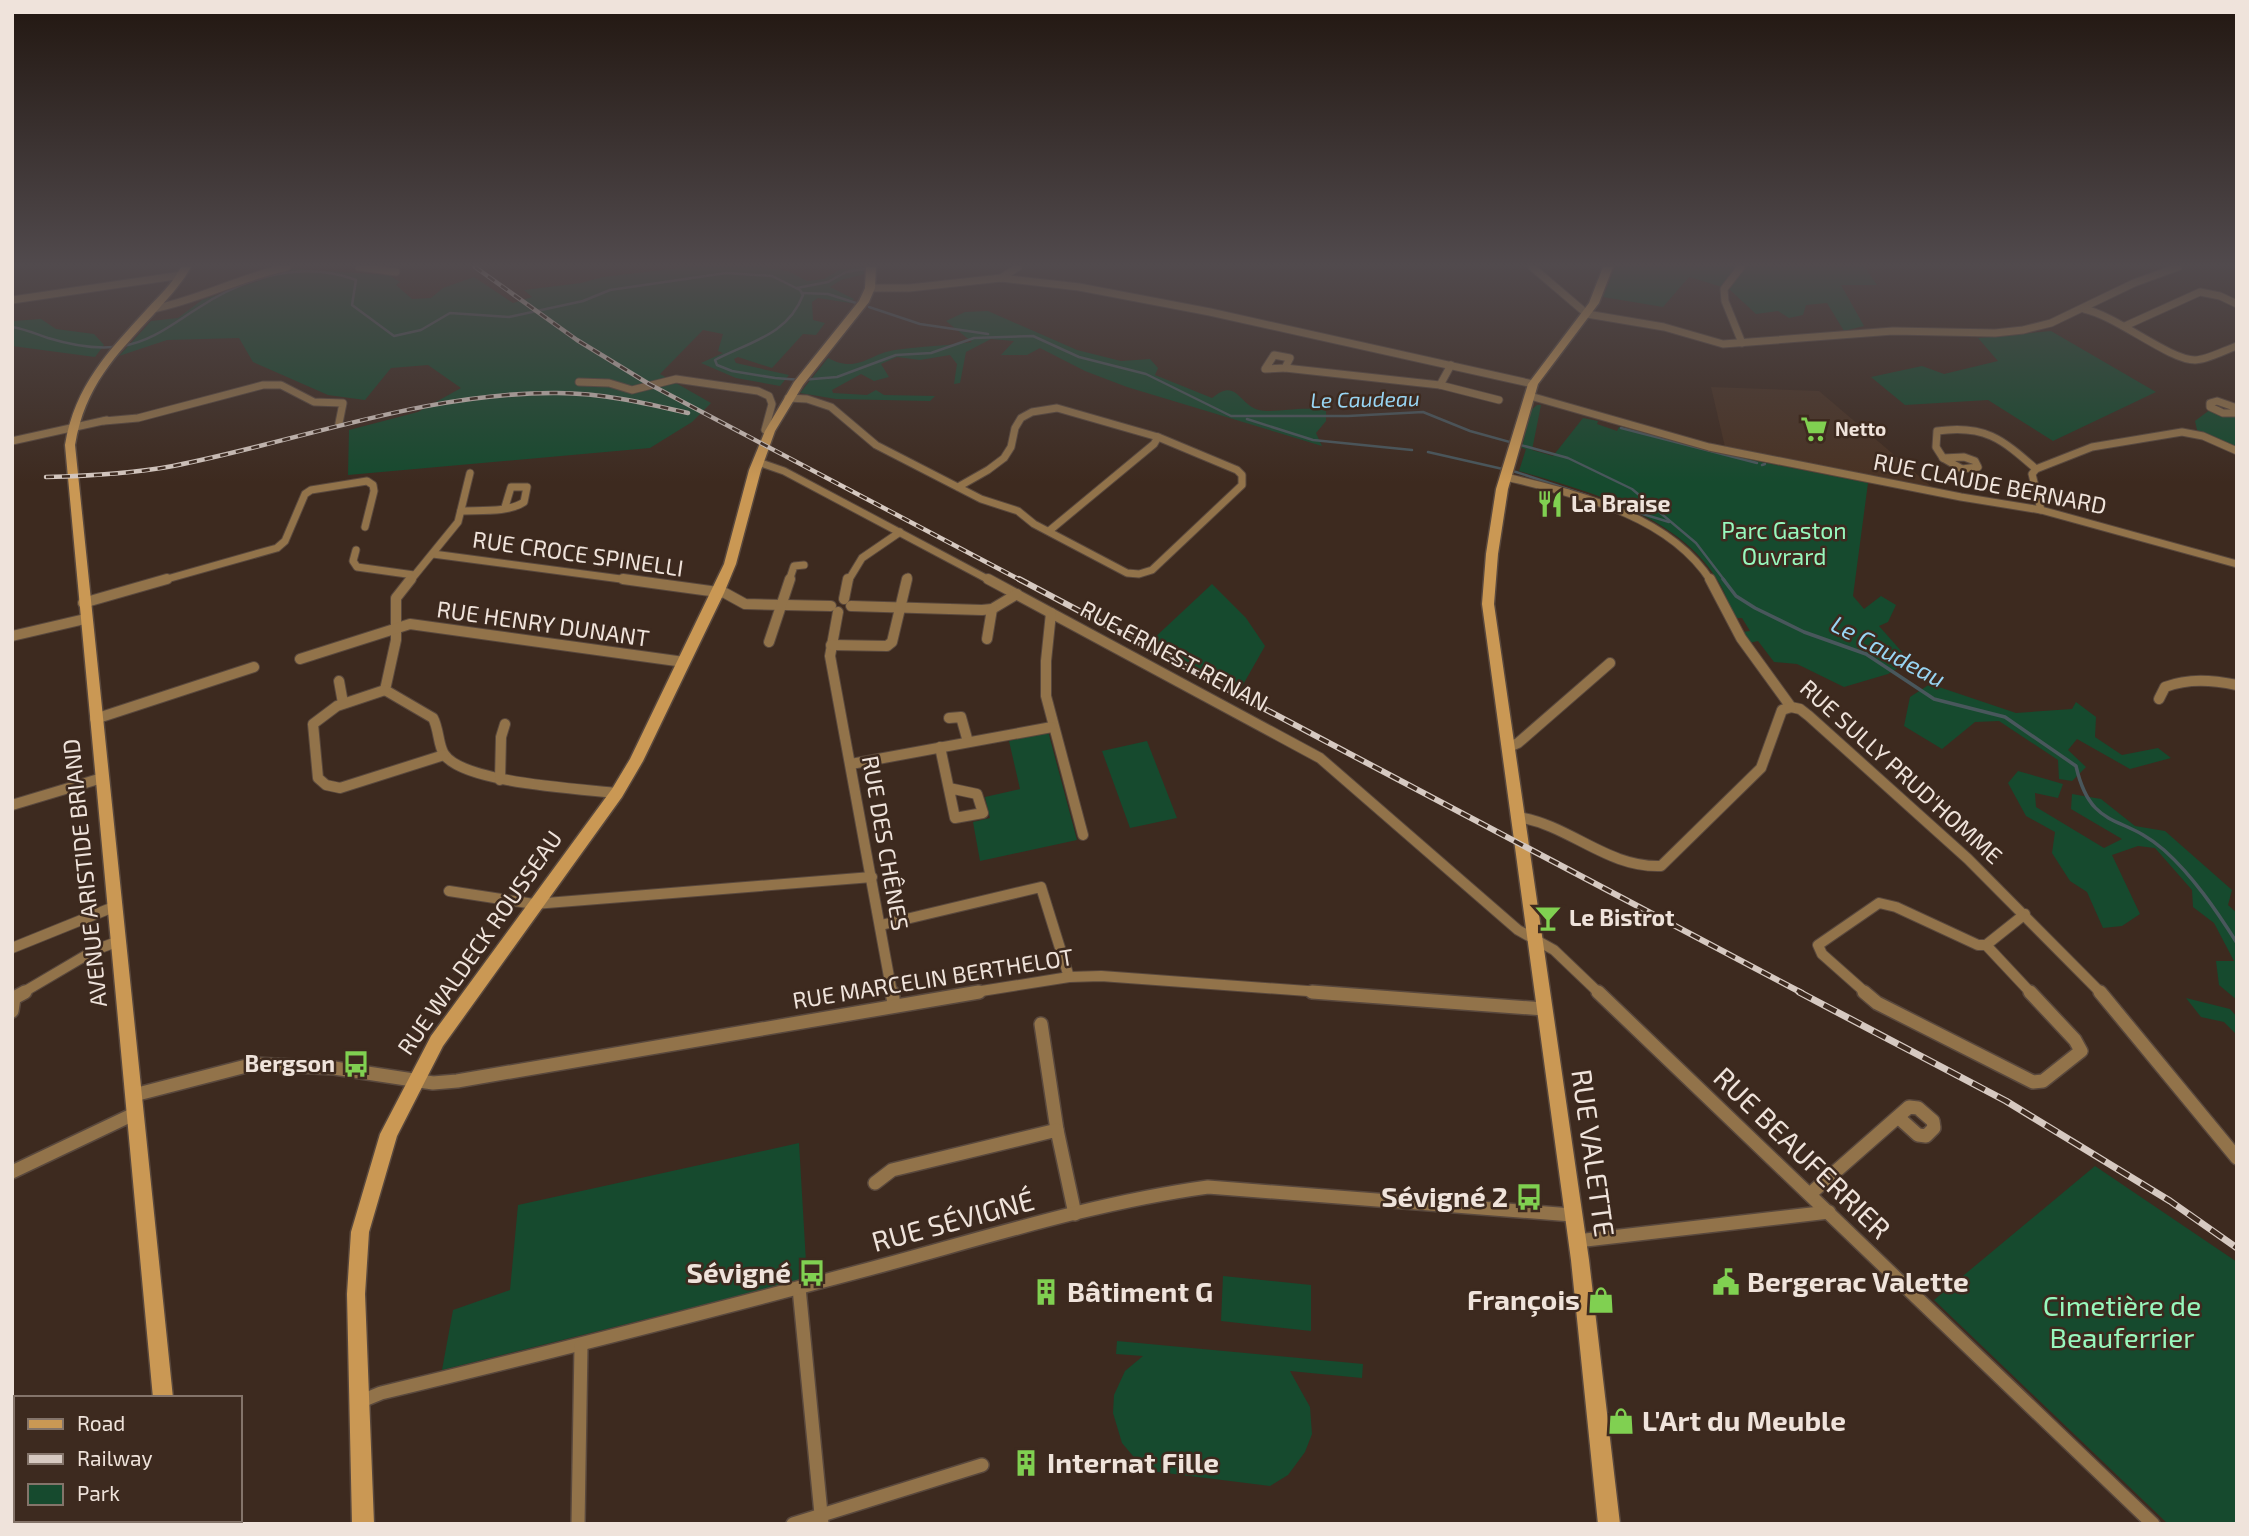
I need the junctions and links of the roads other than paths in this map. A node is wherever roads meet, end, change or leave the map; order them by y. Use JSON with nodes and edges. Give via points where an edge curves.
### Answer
{"nodes":[{"id":1,"x":125,"y":339,"type":"edge"},
{"id":2,"x":835,"y":339,"type":"edge"},
{"id":3,"x":1322,"y":339,"type":"edge"},
{"id":4,"x":1569,"y":339,"type":"edge"},
{"id":5,"x":1705,"y":339,"type":"edge"},
{"id":6,"x":1740,"y":339,"type":"edge"},
{"id":7,"x":1797,"y":339,"type":"edge"},
{"id":8,"x":2148,"y":339,"type":"edge"},
{"id":9,"x":1742,"y":343,"type":"junction"},
{"id":10,"x":2237,"y":346,"type":"edge"},
{"id":11,"x":1451,"y":365,"type":"junction"},
{"id":12,"x":1285,"y":368,"type":"dead end"},
{"id":13,"x":579,"y":382,"type":"dead end"},
{"id":14,"x":1440,"y":385,"type":"junction"},
{"id":15,"x":1532,"y":390,"type":"junction"},
{"id":16,"x":788,"y":398,"type":"junction"},
{"id":17,"x":1499,"y":400,"type":"dead end"},
{"id":18,"x":339,"y":423,"type":"dead end"},
{"id":19,"x":72,"y":429,"type":"junction"},
{"id":20,"x":770,"y":431,"type":"junction"},
{"id":21,"x":1158,"y":437,"type":"junction"},
{"id":22,"x":12,"y":441,"type":"edge"},
{"id":23,"x":2237,"y":451,"type":"edge"},
{"id":24,"x":1943,"y":458,"type":"dead end"},
{"id":25,"x":758,"y":462,"type":"junction"},
{"id":26,"x":2036,"y":469,"type":"junction"},
{"id":27,"x":470,"y":473,"type":"dead end"},
{"id":28,"x":1507,"y":475,"type":"junction"},
{"id":29,"x":958,"y":487,"type":"junction"},
{"id":30,"x":505,"y":507,"type":"dead end"},
{"id":31,"x":2040,"y":510,"type":"junction"},
{"id":32,"x":461,"y":512,"type":"junction"},
{"id":33,"x":365,"y":527,"type":"dead end"},
{"id":34,"x":1049,"y":531,"type":"junction"},
{"id":35,"x":900,"y":532,"type":"junction"},
{"id":36,"x":356,"y":550,"type":"dead end"},
{"id":37,"x":433,"y":554,"type":"junction"},
{"id":38,"x":2237,"y":564,"type":"edge"},
{"id":39,"x":804,"y":565,"type":"dead end"},
{"id":40,"x":414,"y":575,"type":"junction"},
{"id":41,"x":908,"y":577,"type":"dead end"},
{"id":42,"x":718,"y":593,"type":"junction"},
{"id":43,"x":1017,"y":594,"type":"junction"},
{"id":44,"x":848,"y":602,"type":"junction"},
{"id":45,"x":83,"y":603,"type":"junction"},
{"id":46,"x":781,"y":605,"type":"junction"},
{"id":47,"x":900,"y":607,"type":"junction"},
{"id":48,"x":834,"y":609,"type":"junction"},
{"id":49,"x":992,"y":609,"type":"junction"},
{"id":50,"x":1051,"y":613,"type":"junction"},
{"id":51,"x":85,"y":619,"type":"junction"},
{"id":52,"x":397,"y":628,"type":"junction"},
{"id":53,"x":12,"y":636,"type":"edge"},
{"id":54,"x":987,"y":639,"type":"dead end"},
{"id":55,"x":769,"y":642,"type":"dead end"},
{"id":56,"x":831,"y":645,"type":"junction"},
{"id":57,"x":300,"y":659,"type":"dead end"},
{"id":58,"x":684,"y":663,"type":"junction"},
{"id":59,"x":1610,"y":663,"type":"dead end"},
{"id":60,"x":254,"y":667,"type":"dead end"},
{"id":61,"x":339,"y":681,"type":"dead end"},
{"id":62,"x":2237,"y":685,"type":"edge"},
{"id":63,"x":385,"y":690,"type":"junction"},
{"id":64,"x":2159,"y":699,"type":"dead end"},
{"id":65,"x":344,"y":703,"type":"junction"},
{"id":66,"x":1791,"y":707,"type":"junction"},
{"id":67,"x":949,"y":718,"type":"dead end"},
{"id":68,"x":95,"y":719,"type":"junction"},
{"id":69,"x":505,"y":724,"type":"dead end"},
{"id":70,"x":1052,"y":727,"type":"junction"},
{"id":71,"x":968,"y":742,"type":"junction"},
{"id":72,"x":940,"y":747,"type":"junction"},
{"id":73,"x":1508,"y":747,"type":"junction"},
{"id":74,"x":444,"y":755,"type":"junction"},
{"id":75,"x":851,"y":764,"type":"junction"},
{"id":76,"x":102,"y":778,"type":"junction"},
{"id":77,"x":500,"y":780,"type":"junction"},
{"id":78,"x":949,"y":788,"type":"dead end"},
{"id":79,"x":617,"y":793,"type":"junction"},
{"id":80,"x":12,"y":805,"type":"edge"},
{"id":81,"x":1518,"y":817,"type":"junction"},
{"id":82,"x":1083,"y":835,"type":"dead end"},
{"id":83,"x":872,"y":877,"type":"junction"},
{"id":84,"x":449,"y":891,"type":"dead end"},
{"id":85,"x":534,"y":904,"type":"junction"},
{"id":86,"x":116,"y":906,"type":"junction"},
{"id":87,"x":2025,"y":914,"type":"junction"},
{"id":88,"x":881,"y":925,"type":"junction"},
{"id":89,"x":1535,"y":939,"type":"junction"},
{"id":90,"x":119,"y":941,"type":"junction"},
{"id":91,"x":1986,"y":945,"type":"junction"},
{"id":92,"x":12,"y":948,"type":"edge"},
{"id":93,"x":1069,"y":976,"type":"junction"},
{"id":94,"x":13,"y":998,"type":"edge"},
{"id":95,"x":894,"y":1004,"type":"junction"},
{"id":96,"x":1544,"y":1009,"type":"junction"},
{"id":97,"x":12,"y":1011,"type":"edge"},
{"id":98,"x":1041,"y":1024,"type":"dead end"},
{"id":99,"x":416,"y":1080,"type":"junction"},
{"id":100,"x":135,"y":1104,"type":"junction"},
{"id":101,"x":1898,"y":1117,"type":"dead end"},
{"id":102,"x":1056,"y":1130,"type":"junction"},
{"id":103,"x":2237,"y":1158,"type":"edge"},
{"id":104,"x":12,"y":1172,"type":"edge"},
{"id":105,"x":875,"y":1182,"type":"dead end"},
{"id":106,"x":1810,"y":1194,"type":"junction"},
{"id":107,"x":1829,"y":1212,"type":"junction"},
{"id":108,"x":1076,"y":1214,"type":"junction"},
{"id":109,"x":1572,"y":1215,"type":"junction"},
{"id":110,"x":1577,"y":1241,"type":"junction"},
{"id":111,"x":799,"y":1288,"type":"junction"},
{"id":112,"x":582,"y":1346,"type":"junction"},
{"id":113,"x":163,"y":1396,"type":"edge"},
{"id":114,"x":358,"y":1402,"type":"junction"},
{"id":115,"x":982,"y":1465,"type":"dead end"},
{"id":116,"x":822,"y":1519,"type":"edge"},
{"id":117,"x":363,"y":1524,"type":"edge"},
{"id":118,"x":578,"y":1524,"type":"edge"},
{"id":119,"x":793,"y":1524,"type":"edge"},
{"id":120,"x":1611,"y":1524,"type":"edge"},
{"id":121,"x":2153,"y":1524,"type":"edge"}],
"edges":[{"from":1,"to":19,"type":"main road","name":"AVENUE ARISTIDE BRIAND","via":[[93,375]]},
{"from":2,"to":16,"type":"main road","name":"RUE WALDECK ROUSSEAU"},
{"from":3,"to":11,"type":"street","name":"RUE CLAUDE BERNARD"},
{"from":4,"to":15,"type":"main road"},
{"from":5,"to":9,"type":"street"},
{"from":6,"to":9,"type":"street"},
{"from":7,"to":9,"type":"street"},
{"from":8,"to":10,"type":"street","via":[[2195,360]]},
{"from":11,"to":14,"type":"street"},
{"from":11,"to":15,"type":"street","name":"RUE CLAUDE BERNARD"},
{"from":12,"to":14,"type":"street"},
{"from":13,"to":20,"type":"street","via":[[632,390],[676,379],[758,391],[769,396],[772,404],[764,425]]},
{"from":14,"to":17,"type":"street"},
{"from":15,"to":28,"type":"main road","name":"RUE VALETTE"},
{"from":15,"to":31,"type":"street","name":"RUE CLAUDE BERNARD","via":[[1709,447]]},
{"from":16,"to":20,"type":"main road","name":"RUE WALDECK ROUSSEAU"},
{"from":16,"to":29,"type":"street","via":[[821,401],[839,410],[860,436]]},
{"from":18,"to":19,"type":"street","via":[[343,403],[314,402],[281,385],[263,385],[138,418]]},
{"from":19,"to":22,"type":"street"},
{"from":19,"to":45,"type":"main road","name":"AVENUE ARISTIDE BRIAND","via":[[70,466]]},
{"from":20,"to":25,"type":"main road","name":"RUE WALDECK ROUSSEAU"},
{"from":21,"to":29,"type":"street","via":[[1057,408],[1037,411],[1021,419],[1004,458]]},
{"from":21,"to":34,"type":"street"},
{"from":21,"to":34,"type":"street","via":[[1237,470],[1242,485],[1146,573],[1127,573]]},
{"from":23,"to":26,"type":"street","via":[[2182,432],[2092,447]]},
{"from":24,"to":26,"type":"street","via":[[1935,442],[1937,431],[1972,426],[2008,445]]},
{"from":25,"to":35,"type":"street","name":"RUE ERNEST RENAN"},
{"from":25,"to":42,"type":"main road","name":"RUE WALDECK ROUSSEAU"},
{"from":26,"to":31,"type":"street","via":[[2032,474]]},
{"from":27,"to":32,"type":"street"},
{"from":28,"to":66,"type":"street","name":"RUE SULLY PRUD'HOMME","via":[[1649,525],[1675,540],[1711,580],[1739,635]]},
{"from":28,"to":73,"type":"main road","name":"RUE VALETTE","via":[[1488,604]]},
{"from":29,"to":34,"type":"street","via":[[1018,510]]},
{"from":30,"to":32,"type":"street"},
{"from":31,"to":38,"type":"street","name":"RUE CLAUDE BERNARD"},
{"from":32,"to":37,"type":"street","via":[[456,527]]},
{"from":33,"to":45,"type":"street","via":[[373,485],[367,481],[311,490],[277,548]]},
{"from":35,"to":43,"type":"street","name":"RUE ERNEST RENAN"},
{"from":35,"to":44,"type":"street","via":[[849,572]]},
{"from":36,"to":40,"type":"street","via":[[353,561],[357,567]]},
{"from":37,"to":40,"type":"street"},
{"from":37,"to":42,"type":"street","name":"RUE CROCE SPINELLI"},
{"from":39,"to":46,"type":"street","via":[[794,566]]},
{"from":40,"to":52,"type":"street","via":[[396,598]]},
{"from":41,"to":47,"type":"street"},
{"from":42,"to":46,"type":"street","name":"RUE CROCE SPINELLI","via":[[745,604]]},
{"from":42,"to":58,"type":"main road","name":"RUE WALDECK ROUSSEAU"},
{"from":43,"to":49,"type":"street"},
{"from":43,"to":50,"type":"street","name":"RUE ERNEST RENAN"},
{"from":44,"to":47,"type":"street"},
{"from":44,"to":48,"type":"street","via":[[835,600]]},
{"from":45,"to":51,"type":"main road","name":"AVENUE ARISTIDE BRIAND"},
{"from":46,"to":48,"type":"street","name":"RUE CROCE SPINELLI"},
{"from":46,"to":55,"type":"street"},
{"from":47,"to":49,"type":"street"},
{"from":47,"to":56,"type":"street","via":[[887,646]]},
{"from":48,"to":56,"type":"street","name":"RUE DES CHÊNES"},
{"from":49,"to":54,"type":"street"},
{"from":50,"to":70,"type":"street","via":[[1046,696]]},
{"from":50,"to":89,"type":"street","name":"RUE ERNEST RENAN","via":[[1320,758],[1518,930]]},
{"from":51,"to":53,"type":"street"},
{"from":51,"to":68,"type":"main road","name":"AVENUE ARISTIDE BRIAND"},
{"from":52,"to":57,"type":"street","name":"RUE HENRY DUNANT"},
{"from":52,"to":58,"type":"street","name":"RUE HENRY DUNANT","via":[[410,624]]},
{"from":52,"to":63,"type":"street"},
{"from":56,"to":75,"type":"street","name":"RUE DES CHÊNES"},
{"from":58,"to":79,"type":"main road","name":"RUE WALDECK ROUSSEAU"},
{"from":59,"to":73,"type":"street"},
{"from":60,"to":68,"type":"street"},
{"from":61,"to":65,"type":"street"},
{"from":62,"to":64,"type":"street","via":[[2183,680],[2165,687]]},
{"from":63,"to":65,"type":"street"},
{"from":63,"to":74,"type":"street","via":[[433,718]]},
{"from":65,"to":74,"type":"street","via":[[313,723],[318,778],[326,785],[358,784]]},
{"from":66,"to":81,"type":"street","via":[[1782,709],[1761,768],[1661,866],[1628,865],[1540,820]]},
{"from":66,"to":87,"type":"street","name":"RUE SULLY PRUD'HOMME","via":[[1809,716]]},
{"from":67,"to":71,"type":"street","via":[[961,717]]},
{"from":68,"to":76,"type":"main road","name":"AVENUE ARISTIDE BRIAND"},
{"from":69,"to":77,"type":"street","via":[[500,732]]},
{"from":70,"to":71,"type":"street"},
{"from":70,"to":82,"type":"street"},
{"from":71,"to":72,"type":"street"},
{"from":72,"to":75,"type":"street"},
{"from":72,"to":78,"type":"street"},
{"from":73,"to":81,"type":"main road","name":"RUE VALETTE"},
{"from":74,"to":77,"type":"street","via":[[462,767]]},
{"from":75,"to":83,"type":"street","name":"RUE DES CHÊNES"},
{"from":76,"to":80,"type":"street"},
{"from":76,"to":86,"type":"main road","name":"AVENUE ARISTIDE BRIAND"},
{"from":77,"to":79,"type":"street"},
{"from":79,"to":85,"type":"main road","name":"RUE WALDECK ROUSSEAU"},
{"from":81,"to":89,"type":"main road","name":"RUE VALETTE"},
{"from":83,"to":85,"type":"street"},
{"from":83,"to":88,"type":"street","name":"RUE DES CHÊNES"},
{"from":84,"to":85,"type":"street"},
{"from":85,"to":99,"type":"main road","name":"RUE WALDECK ROUSSEAU","via":[[437,1041]]},
{"from":86,"to":90,"type":"main road","name":"AVENUE ARISTIDE BRIAND"},
{"from":86,"to":92,"type":"street"},
{"from":87,"to":91,"type":"street"},
{"from":87,"to":103,"type":"street","name":"RUE SULLY PRUD'HOMME","via":[[2118,1012]]},
{"from":88,"to":93,"type":"street","via":[[1041,887]]},
{"from":88,"to":95,"type":"street","name":"RUE DES CHÊNES"},
{"from":89,"to":96,"type":"main road","name":"RUE VALETTE"},
{"from":89,"to":106,"type":"street","name":"RUE BEAUFERRIER","via":[[1554,950]]},
{"from":90,"to":94,"type":"street"},
{"from":90,"to":100,"type":"main road","name":"AVENUE ARISTIDE BRIAND"},
{"from":91,"to":91,"type":"street","via":[[1879,903],[1818,946],[1877,1003],[2033,1082],[2043,1081],[2081,1051]]},
{"from":93,"to":95,"type":"street","name":"RUE MARCELIN BERTHELOT"},
{"from":93,"to":96,"type":"street","name":"RUE MARCELIN BERTHELOT"},
{"from":94,"to":97,"type":"street"},
{"from":95,"to":99,"type":"street","name":"RUE MARCELIN BERTHELOT","via":[[457,1081]]},
{"from":96,"to":109,"type":"main road","name":"RUE VALETTE"},
{"from":98,"to":102,"type":"street"},
{"from":99,"to":100,"type":"street","name":"RUE MARCELIN BERTHELOT","via":[[334,1068],[254,1064]]},
{"from":99,"to":114,"type":"main road","name":"RUE WALDECK ROUSSEAU","via":[[389,1134],[360,1232]]},
{"from":100,"to":104,"type":"street","name":"RUE MARCELIN BERTHELOT"},
{"from":100,"to":113,"type":"main road","name":"AVENUE ARISTIDE BRIAND"},
{"from":101,"to":106,"type":"street"},
{"from":102,"to":105,"type":"street","via":[[892,1170]]},
{"from":102,"to":108,"type":"street"},
{"from":106,"to":107,"type":"street","name":"RUE BEAUFERRIER"},
{"from":107,"to":110,"type":"street"},
{"from":107,"to":121,"type":"street","name":"RUE BEAUFERRIER"},
{"from":108,"to":109,"type":"street","name":"RUE SÉVIGNÉ","via":[[1170,1191],[1208,1187]]},
{"from":108,"to":111,"type":"street","name":"RUE SÉVIGNÉ"},
{"from":109,"to":110,"type":"main road","name":"RUE VALETTE"},
{"from":110,"to":120,"type":"main road","name":"RUE VALETTE"},
{"from":111,"to":112,"type":"street","name":"RUE SÉVIGNÉ"},
{"from":111,"to":116,"type":"street"},
{"from":112,"to":114,"type":"street","name":"RUE SÉVIGNÉ"},
{"from":112,"to":118,"type":"street"},
{"from":114,"to":117,"type":"main road","name":"RUE WALDECK ROUSSEAU"},
{"from":115,"to":116,"type":"street"},
{"from":116,"to":119,"type":"street"}]}
